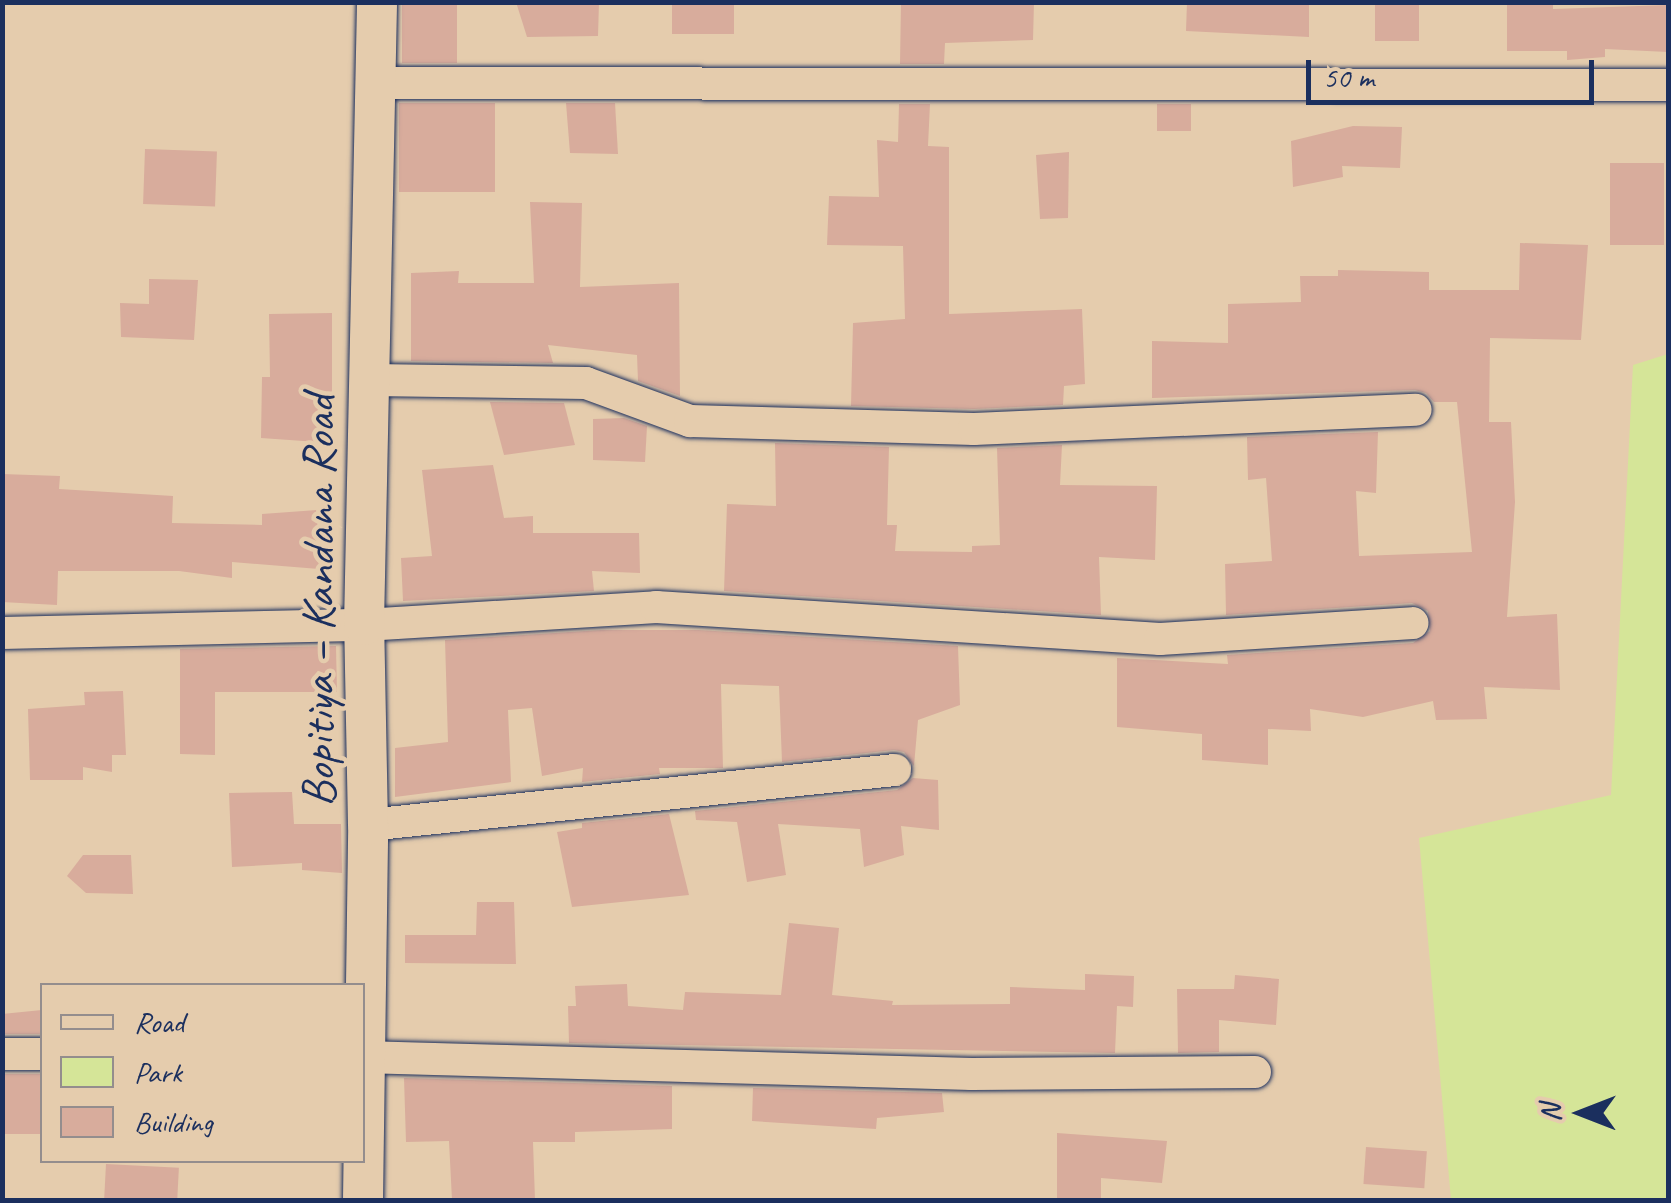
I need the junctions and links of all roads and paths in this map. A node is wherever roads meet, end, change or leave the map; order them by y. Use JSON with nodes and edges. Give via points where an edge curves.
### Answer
{"nodes":[{"id":1,"x":377,"y":2,"type":"edge"},
{"id":2,"x":377,"y":82,"type":"junction"},
{"id":3,"x":1668,"y":85,"type":"edge"},
{"id":4,"x":370,"y":380,"type":"junction"},
{"id":5,"x":1416,"y":410,"type":"dead end"},
{"id":6,"x":1412,"y":623,"type":"dead end"},
{"id":7,"x":364,"y":625,"type":"junction"},
{"id":8,"x":2,"y":633,"type":"edge"},
{"id":9,"x":894,"y":770,"type":"dead end"},
{"id":10,"x":368,"y":825,"type":"junction"},
{"id":11,"x":365,"y":983,"type":"edge"},
{"id":12,"x":2,"y":1054,"type":"edge"},
{"id":13,"x":40,"y":1054,"type":"edge"},
{"id":14,"x":365,"y":1056,"type":"edge"},
{"id":15,"x":1255,"y":1072,"type":"dead end"},
{"id":16,"x":363,"y":1163,"type":"edge"},
{"id":17,"x":363,"y":1200,"type":"edge"}],
"edges":[{"from":1,"to":2,"type":"street","name":"Bopitiya – Kandana Road"},
{"from":2,"to":3,"type":"street"},
{"from":2,"to":4,"type":"street","name":"Bopitiya – Kandana Road"},
{"from":4,"to":5,"type":"street","via":[[586,383],[690,420],[955,429]]},
{"from":4,"to":7,"type":"street","name":"Bopitiya – Kandana Road"},
{"from":6,"to":7,"type":"street","via":[[1160,639],[656,607]]},
{"from":7,"to":8,"type":"street"},
{"from":7,"to":10,"type":"street","name":"Bopitiya – Kandana Road"},
{"from":9,"to":10,"type":"street"},
{"from":10,"to":11,"type":"street","name":"Bopitiya – Kandana Road"},
{"from":12,"to":13,"type":"street"},
{"from":14,"to":15,"type":"street","via":[[952,1074]]},
{"from":16,"to":17,"type":"street","name":"Bopitiya – Kandana Road"}]}
